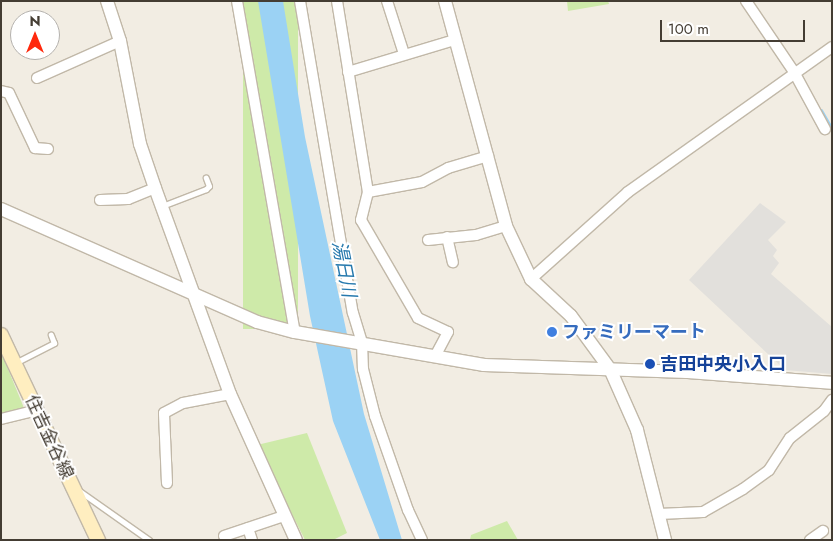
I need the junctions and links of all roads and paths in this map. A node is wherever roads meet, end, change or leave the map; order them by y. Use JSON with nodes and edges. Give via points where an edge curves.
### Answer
{"nodes":[{"id":1,"x":107,"y":1,"type":"edge"},
{"id":2,"x":237,"y":1,"type":"edge"},
{"id":3,"x":300,"y":1,"type":"edge"},
{"id":4,"x":336,"y":1,"type":"edge"},
{"id":5,"x":387,"y":1,"type":"edge"},
{"id":6,"x":446,"y":1,"type":"edge"},
{"id":7,"x":746,"y":1,"type":"edge"},
{"id":8,"x":120,"y":40,"type":"junction"},
{"id":9,"x":455,"y":40,"type":"junction"},
{"id":10,"x":832,"y":47,"type":"edge"},
{"id":11,"x":404,"y":54,"type":"junction"},
{"id":12,"x":348,"y":72,"type":"junction"},
{"id":13,"x":794,"y":72,"type":"junction"},
{"id":14,"x":37,"y":78,"type":"dead end"},
{"id":15,"x":1,"y":91,"type":"edge"},
{"id":16,"x":825,"y":129,"type":"dead end"},
{"id":17,"x":48,"y":149,"type":"dead end"},
{"id":18,"x":488,"y":156,"type":"junction"},
{"id":19,"x":206,"y":178,"type":"dead end"},
{"id":20,"x":155,"y":188,"type":"junction"},
{"id":21,"x":368,"y":192,"type":"junction"},
{"id":22,"x":100,"y":200,"type":"dead end"},
{"id":23,"x":162,"y":206,"type":"junction"},
{"id":24,"x":1,"y":209,"type":"edge"},
{"id":25,"x":506,"y":226,"type":"junction"},
{"id":26,"x":447,"y":237,"type":"junction"},
{"id":27,"x":428,"y":240,"type":"dead end"},
{"id":28,"x":453,"y":262,"type":"dead end"},
{"id":29,"x":531,"y":279,"type":"junction"},
{"id":30,"x":193,"y":294,"type":"junction"},
{"id":31,"x":298,"y":332,"type":"junction"},
{"id":32,"x":1,"y":335,"type":"edge"},
{"id":33,"x":51,"y":335,"type":"dead end"},
{"id":34,"x":362,"y":342,"type":"junction"},
{"id":35,"x":435,"y":356,"type":"junction"},
{"id":36,"x":15,"y":363,"type":"junction"},
{"id":37,"x":610,"y":369,"type":"junction"},
{"id":38,"x":832,"y":383,"type":"edge"},
{"id":39,"x":230,"y":394,"type":"junction"},
{"id":40,"x":832,"y":400,"type":"edge"},
{"id":41,"x":37,"y":410,"type":"junction"},
{"id":42,"x":1,"y":419,"type":"edge"},
{"id":43,"x":167,"y":483,"type":"dead end"},
{"id":44,"x":74,"y":488,"type":"junction"},
{"id":45,"x":659,"y":514,"type":"junction"},
{"id":46,"x":284,"y":516,"type":"junction"},
{"id":47,"x":248,"y":528,"type":"junction"},
{"id":48,"x":823,"y":532,"type":"dead end"},
{"id":49,"x":224,"y":536,"type":"dead end"},
{"id":50,"x":98,"y":540,"type":"edge"},
{"id":51,"x":150,"y":540,"type":"edge"},
{"id":52,"x":252,"y":540,"type":"edge"},
{"id":53,"x":296,"y":540,"type":"edge"},
{"id":54,"x":422,"y":540,"type":"edge"},
{"id":55,"x":665,"y":540,"type":"edge"},
{"id":56,"x":810,"y":540,"type":"edge"}],
"edges":[{"from":1,"to":8,"type":"street"},
{"from":2,"to":31,"type":"street"},
{"from":3,"to":34,"type":"street","via":[[352,312]]},
{"from":4,"to":12,"type":"street"},
{"from":5,"to":11,"type":"street"},
{"from":6,"to":9,"type":"street"},
{"from":7,"to":13,"type":"street"},
{"from":8,"to":14,"type":"street"},
{"from":8,"to":20,"type":"street","via":[[140,144]]},
{"from":9,"to":11,"type":"street"},
{"from":9,"to":18,"type":"street"},
{"from":10,"to":13,"type":"street"},
{"from":11,"to":12,"type":"street"},
{"from":12,"to":21,"type":"street"},
{"from":13,"to":16,"type":"street"},
{"from":13,"to":29,"type":"street","via":[[628,192]]},
{"from":15,"to":17,"type":"street","via":[[9,92],[35,148]]},
{"from":18,"to":21,"type":"street","via":[[448,168],[422,182]]},
{"from":18,"to":25,"type":"street"},
{"from":19,"to":23,"type":"lane","via":[[209,186],[206,189]]},
{"from":20,"to":22,"type":"street","via":[[128,199]]},
{"from":20,"to":23,"type":"street"},
{"from":21,"to":35,"type":"street","via":[[361,220],[364,229],[401,285],[418,318],[448,332]]},
{"from":23,"to":30,"type":"street"},
{"from":24,"to":30,"type":"street"},
{"from":25,"to":26,"type":"street","via":[[476,236]]},
{"from":25,"to":29,"type":"street"},
{"from":26,"to":27,"type":"street"},
{"from":26,"to":28,"type":"street"},
{"from":29,"to":37,"type":"street","via":[[571,316]]},
{"from":30,"to":31,"type":"street","via":[[257,322]]},
{"from":30,"to":39,"type":"street"},
{"from":31,"to":34,"type":"street"},
{"from":32,"to":36,"type":"main road","name":"住吉金谷線"},
{"from":33,"to":36,"type":"lane","via":[[54,343]]},
{"from":34,"to":35,"type":"street"},
{"from":34,"to":54,"type":"street","via":[[363,370],[375,416]]},
{"from":35,"to":37,"type":"street","via":[[484,365]]},
{"from":36,"to":41,"type":"main road","name":"住吉金谷線"},
{"from":37,"to":38,"type":"street"},
{"from":37,"to":45,"type":"street","via":[[637,430]]},
{"from":39,"to":43,"type":"street","via":[[183,403],[164,413]]},
{"from":39,"to":46,"type":"street"},
{"from":40,"to":45,"type":"street","via":[[824,411],[790,438],[769,470],[743,490],[703,512]]},
{"from":41,"to":42,"type":"street"},
{"from":41,"to":44,"type":"main road","name":"住吉金谷線"},
{"from":44,"to":50,"type":"main road","name":"住吉金谷線"},
{"from":44,"to":51,"type":"lane"},
{"from":45,"to":55,"type":"street"},
{"from":46,"to":47,"type":"street"},
{"from":46,"to":53,"type":"street"},
{"from":47,"to":49,"type":"street"},
{"from":47,"to":52,"type":"street"},
{"from":48,"to":56,"type":"street"}]}
